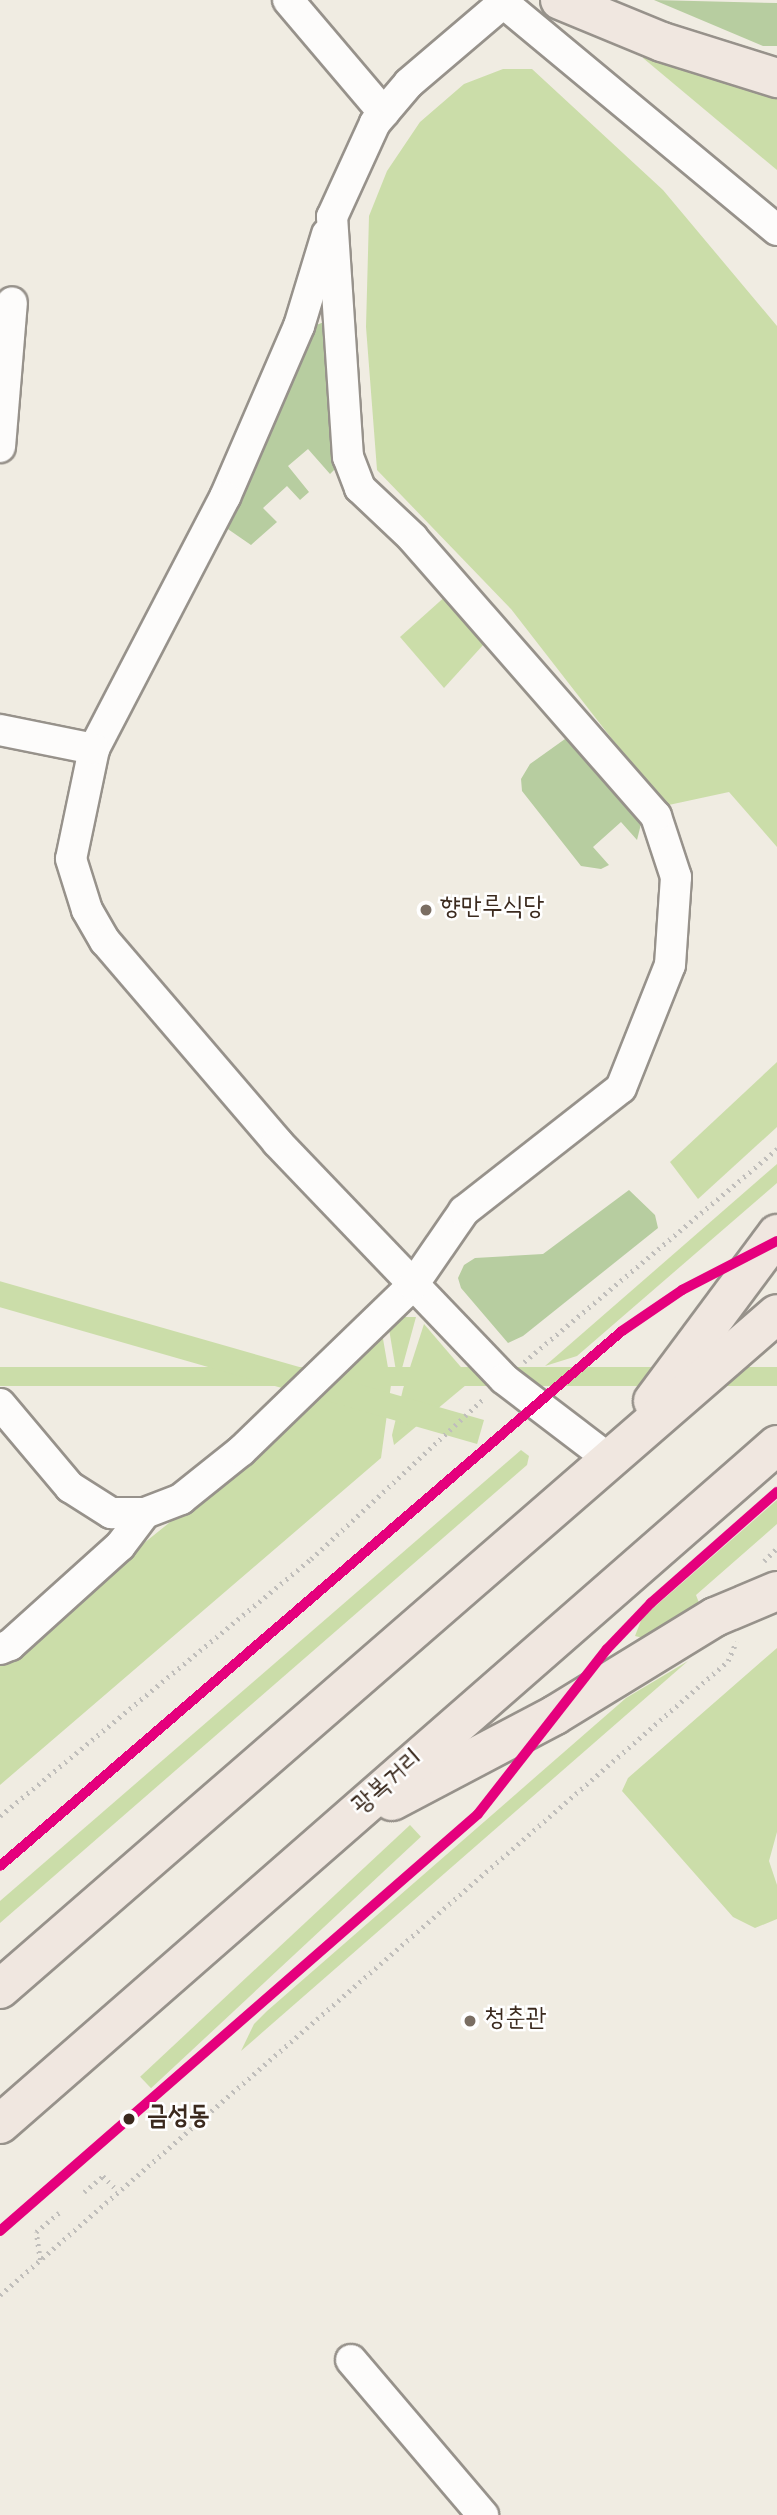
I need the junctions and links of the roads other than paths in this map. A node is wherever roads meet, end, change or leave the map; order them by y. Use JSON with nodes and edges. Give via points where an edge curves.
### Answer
{"nodes":[{"id":1,"x":288,"y":0,"type":"edge"},
{"id":2,"x":560,"y":0,"type":"edge"},
{"id":3,"x":502,"y":1,"type":"edge"},
{"id":4,"x":777,"y":78,"type":"edge"},
{"id":5,"x":384,"y":113,"type":"junction"},
{"id":6,"x":332,"y":217,"type":"junction"},
{"id":7,"x":777,"y":230,"type":"edge"},
{"id":8,"x":12,"y":302,"type":"dead end"},
{"id":9,"x":0,"y":447,"type":"edge"},
{"id":10,"x":0,"y":730,"type":"edge"},
{"id":11,"x":94,"y":749,"type":"junction"},
{"id":12,"x":777,"y":1234,"type":"edge"},
{"id":13,"x":413,"y":1285,"type":"junction"},
{"id":14,"x":777,"y":1314,"type":"edge"},
{"id":15,"x":0,"y":1404,"type":"edge"},
{"id":16,"x":777,"y":1445,"type":"edge"},
{"id":17,"x":609,"y":1460,"type":"junction"},
{"id":18,"x":145,"y":1513,"type":"junction"},
{"id":19,"x":764,"y":1597,"type":"edge"},
{"id":20,"x":0,"y":1649,"type":"edge"},
{"id":21,"x":334,"y":1832,"type":"junction"},
{"id":22,"x":0,"y":1989,"type":"edge"},
{"id":23,"x":0,"y":2123,"type":"edge"},
{"id":24,"x":351,"y":2360,"type":"dead end"},
{"id":25,"x":483,"y":2515,"type":"edge"}],
"edges":[{"from":1,"to":5,"type":"street"},
{"from":2,"to":4,"type":"highway","via":[[662,42]]},
{"from":3,"to":5,"type":"street","via":[[410,83]]},
{"from":3,"to":7,"type":"street"},
{"from":5,"to":6,"type":"street"},
{"from":6,"to":11,"type":"street","via":[[299,326],[225,497]]},
{"from":6,"to":13,"type":"street","via":[[348,457],[360,488],[413,538],[656,816],[676,877],[670,965],[621,1088],[464,1211]]},
{"from":8,"to":9,"type":"street"},
{"from":10,"to":11,"type":"street"},
{"from":11,"to":13,"type":"street","via":[[71,859],[87,910],[105,941],[277,1142]]},
{"from":12,"to":17,"type":"highway"},
{"from":13,"to":17,"type":"street","via":[[504,1379]]},
{"from":13,"to":18,"type":"street","via":[[241,1451],[181,1499]]},
{"from":14,"to":17,"type":"highway"},
{"from":15,"to":18,"type":"street","via":[[70,1487],[111,1513]]},
{"from":16,"to":21,"type":"highway","name":"광복거리"},
{"from":17,"to":22,"type":"highway"},
{"from":18,"to":20,"type":"street","via":[[120,1546]]},
{"from":19,"to":21,"type":"highway","via":[[715,1617],[555,1714]]},
{"from":21,"to":23,"type":"highway","name":"광복거리"},
{"from":24,"to":25,"type":"street"}]}
